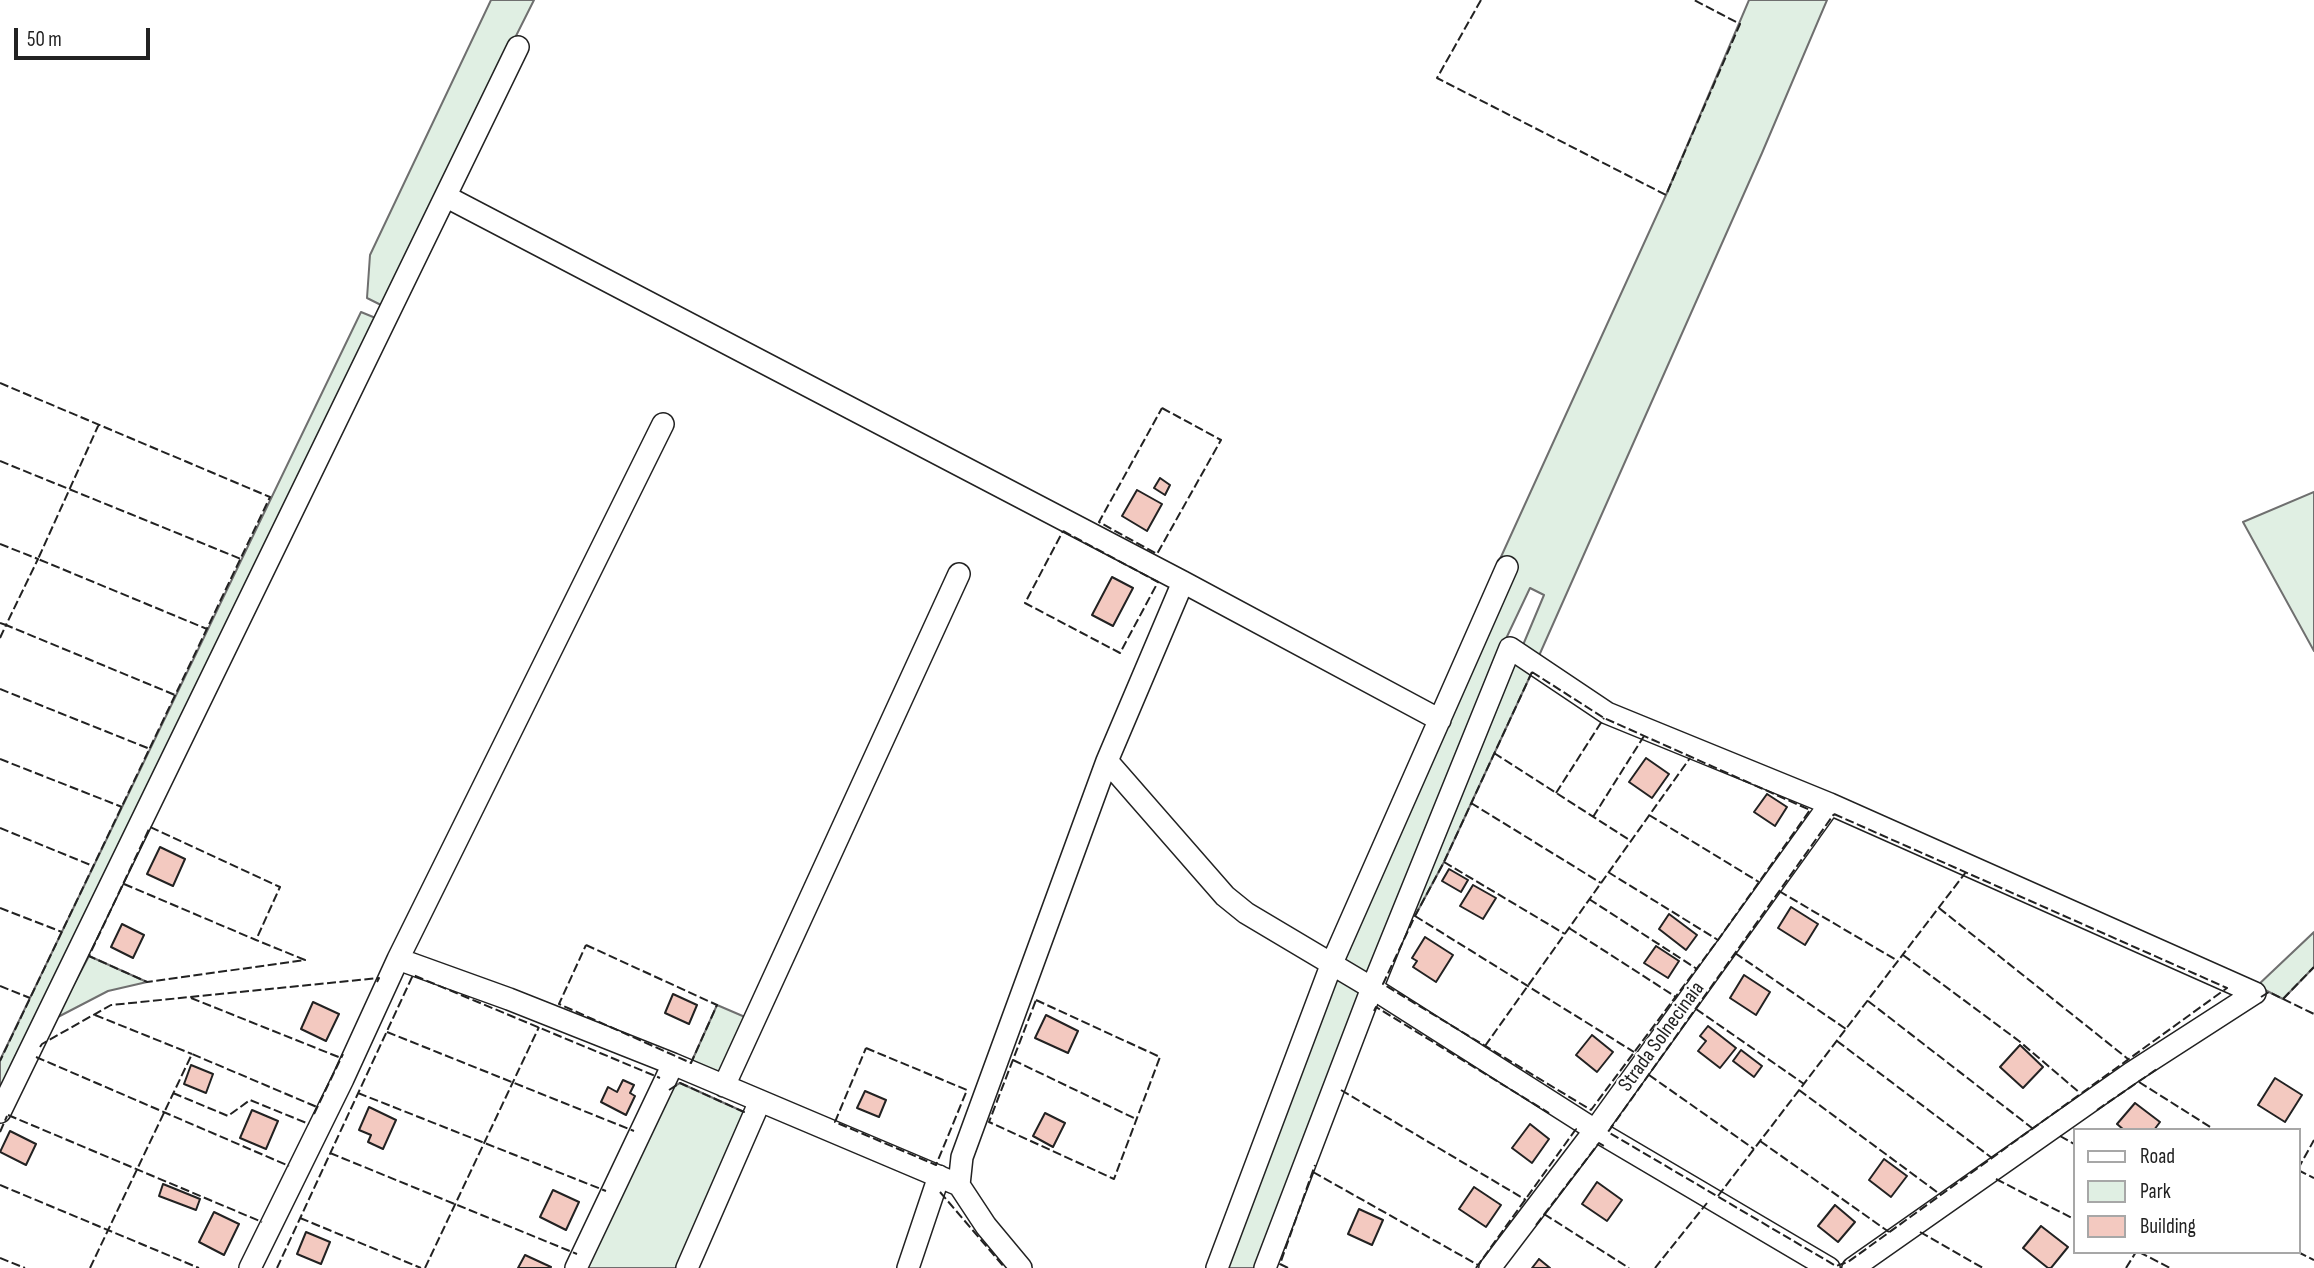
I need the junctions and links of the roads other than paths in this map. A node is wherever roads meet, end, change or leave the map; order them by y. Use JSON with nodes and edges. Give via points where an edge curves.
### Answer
{"nodes":[{"id":1,"x":518,"y":47,"type":"dead end"},
{"id":2,"x":447,"y":197,"type":"junction"},
{"id":3,"x":663,"y":424,"type":"dead end"},
{"id":4,"x":1507,"y":567,"type":"dead end"},
{"id":5,"x":959,"y":574,"type":"dead end"},
{"id":6,"x":1183,"y":582,"type":"junction"},
{"id":7,"x":1440,"y":720,"type":"junction"},
{"id":8,"x":1107,"y":761,"type":"junction"},
{"id":9,"x":1830,"y":804,"type":"junction"},
{"id":10,"x":398,"y":959,"type":"junction"},
{"id":11,"x":1332,"y":963,"type":"junction"},
{"id":12,"x":1372,"y":988,"type":"junction"},
{"id":13,"x":673,"y":1064,"type":"junction"},
{"id":14,"x":724,"y":1086,"type":"junction"},
{"id":15,"x":760,"y":1101,"type":"junction"},
{"id":16,"x":0,"y":1112,"type":"edge"},
{"id":17,"x":1595,"y":1130,"type":"junction"},
{"id":18,"x":939,"y":1176,"type":"junction"},
{"id":19,"x":959,"y":1185,"type":"junction"},
{"id":20,"x":250,"y":1268,"type":"edge"},
{"id":21,"x":576,"y":1268,"type":"edge"},
{"id":22,"x":687,"y":1268,"type":"edge"},
{"id":23,"x":908,"y":1268,"type":"edge"},
{"id":24,"x":1021,"y":1268,"type":"edge"},
{"id":25,"x":1217,"y":1268,"type":"edge"},
{"id":26,"x":1265,"y":1268,"type":"edge"},
{"id":27,"x":1490,"y":1268,"type":"edge"},
{"id":28,"x":1829,"y":1268,"type":"edge"},
{"id":29,"x":1853,"y":1268,"type":"edge"}],
"edges":[{"from":1,"to":2,"type":"street"},
{"from":2,"to":6,"type":"street"},
{"from":2,"to":16,"type":"street"},
{"from":3,"to":10,"type":"street"},
{"from":4,"to":7,"type":"street"},
{"from":5,"to":14,"type":"street"},
{"from":6,"to":7,"type":"street"},
{"from":6,"to":8,"type":"street"},
{"from":7,"to":11,"type":"street"},
{"from":8,"to":11,"type":"street","via":[[1224,896],[1246,914]]},
{"from":8,"to":19,"type":"street","via":[[962,1157]]},
{"from":9,"to":12,"type":"street","via":[[1607,713],[1510,648]]},
{"from":9,"to":17,"type":"street","name":"Strada Solnecinaia"},
{"from":9,"to":29,"type":"street","via":[[2255,993],[2131,1073]]},
{"from":10,"to":13,"type":"street"},
{"from":10,"to":20,"type":"street"},
{"from":11,"to":12,"type":"street"},
{"from":11,"to":25,"type":"street"},
{"from":12,"to":17,"type":"street"},
{"from":12,"to":26,"type":"street"},
{"from":13,"to":14,"type":"street"},
{"from":13,"to":21,"type":"street"},
{"from":14,"to":15,"type":"street"},
{"from":15,"to":18,"type":"street"},
{"from":15,"to":22,"type":"street"},
{"from":17,"to":27,"type":"street","name":"Strada Solnecinaia"},
{"from":17,"to":28,"type":"street"},
{"from":18,"to":19,"type":"street"},
{"from":18,"to":23,"type":"street"},
{"from":19,"to":24,"type":"street"}]}
